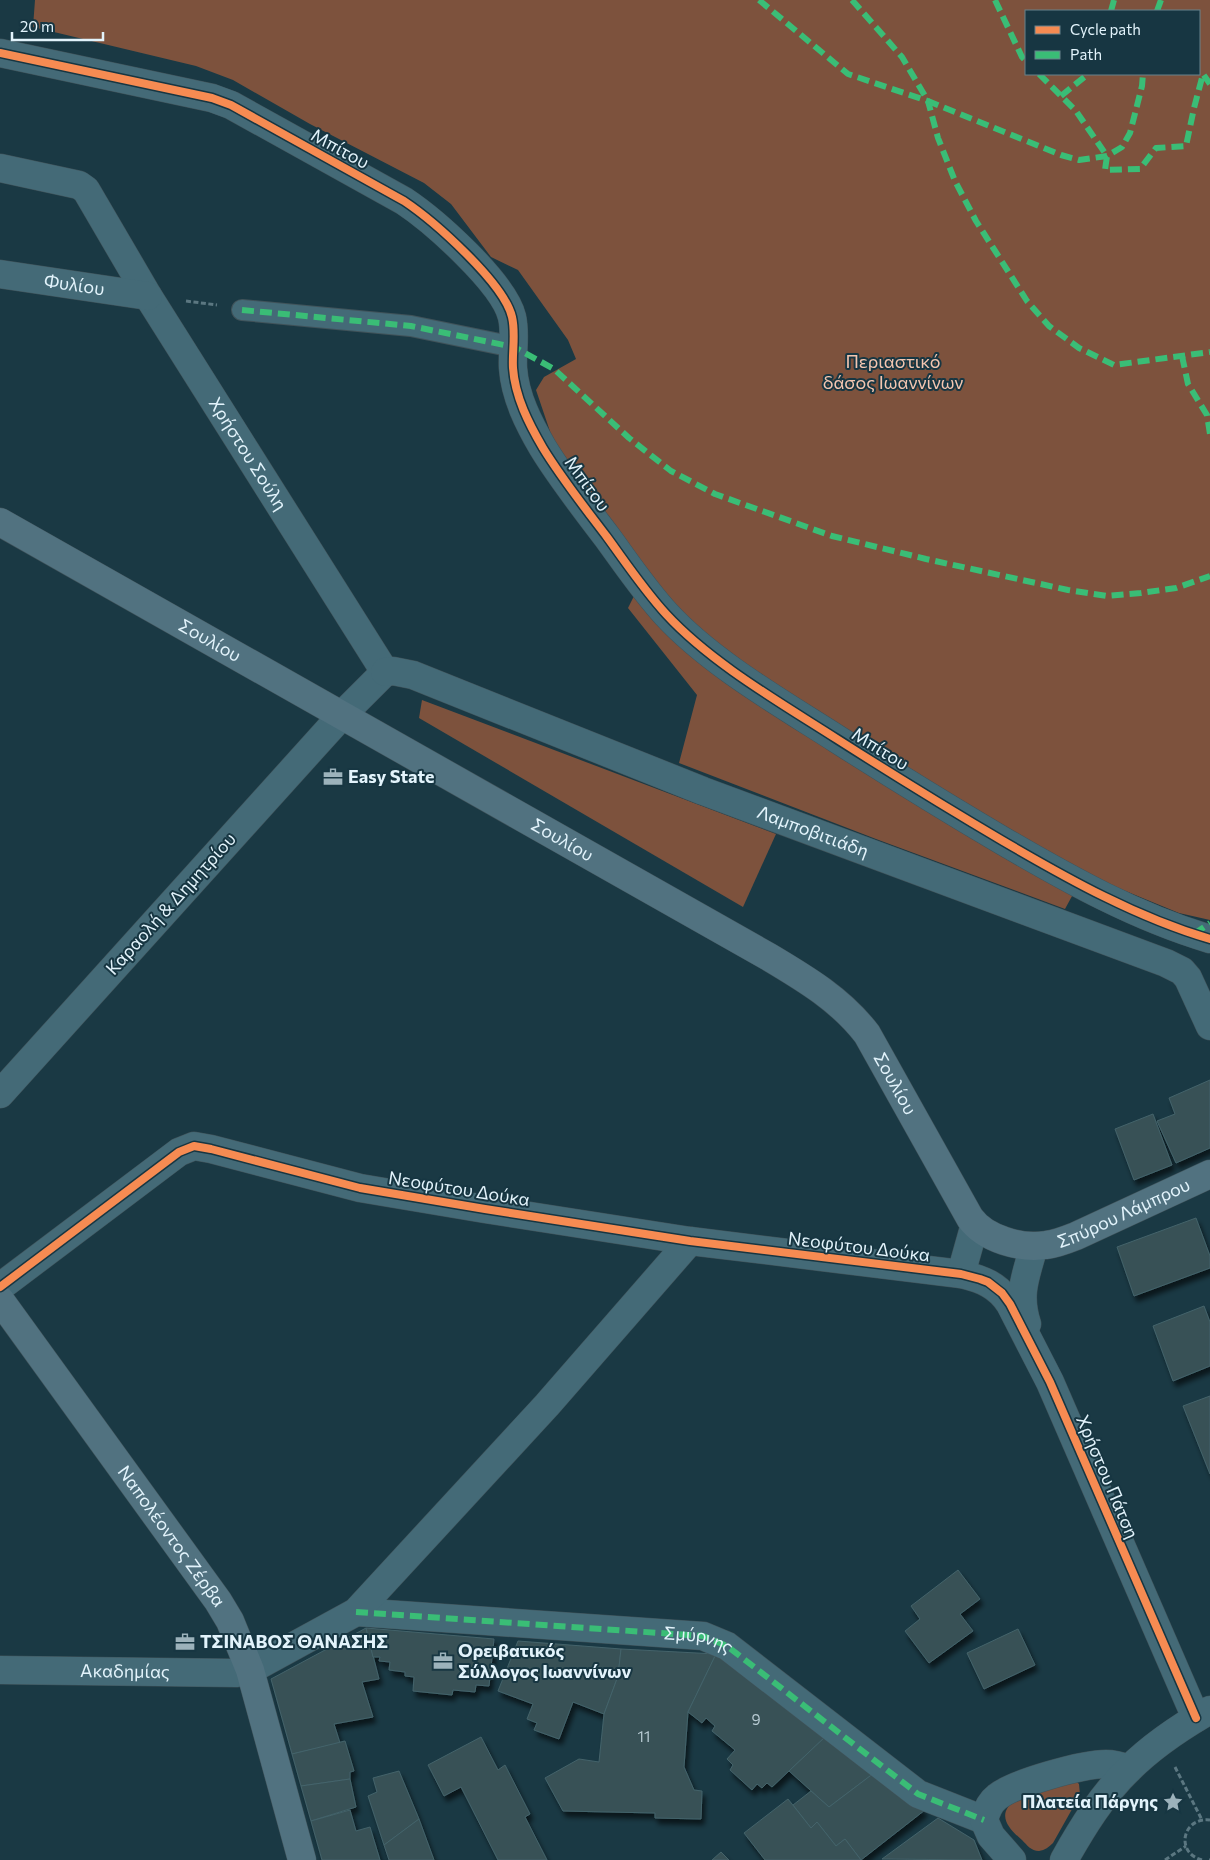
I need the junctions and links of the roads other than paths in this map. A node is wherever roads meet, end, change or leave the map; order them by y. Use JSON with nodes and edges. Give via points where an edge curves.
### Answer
{"nodes":[{"id":1,"x":0,"y":53,"type":"edge"},
{"id":2,"x":0,"y":168,"type":"edge"},
{"id":3,"x":0,"y":274,"type":"edge"},
{"id":4,"x":148,"y":296,"type":"junction"},
{"id":5,"x":242,"y":310,"type":"road end"},
{"id":6,"x":514,"y":347,"type":"junction"},
{"id":7,"x":0,"y":522,"type":"edge"},
{"id":8,"x":384,"y":672,"type":"junction"},
{"id":9,"x":342,"y":714,"type":"junction"},
{"id":10,"x":1210,"y":939,"type":"edge"},
{"id":11,"x":1210,"y":1026,"type":"edge"},
{"id":12,"x":0,"y":1094,"type":"edge"},
{"id":13,"x":1210,"y":1174,"type":"edge"},
{"id":14,"x":975,"y":1224,"type":"junction"},
{"id":15,"x":690,"y":1241,"type":"junction"},
{"id":16,"x":1034,"y":1246,"type":"junction"},
{"id":17,"x":961,"y":1274,"type":"junction"},
{"id":18,"x":0,"y":1287,"type":"edge"},
{"id":19,"x":0,"y":1300,"type":"edge"},
{"id":20,"x":1050,"y":1382,"type":"junction"},
{"id":21,"x":356,"y":1612,"type":"junction"},
{"id":22,"x":0,"y":1670,"type":"edge"},
{"id":23,"x":250,"y":1670,"type":"junction"},
{"id":24,"x":1203,"y":1714,"type":"edge"},
{"id":25,"x":1129,"y":1769,"type":"junction"},
{"id":26,"x":984,"y":1820,"type":"junction"},
{"id":27,"x":302,"y":1860,"type":"edge"},
{"id":28,"x":1012,"y":1860,"type":"edge"},
{"id":29,"x":1064,"y":1860,"type":"edge"}],
"edges":[{"from":1,"to":6,"type":"street","name":"Μπίτου","via":[[218,100],[404,201],[437,226],[502,294],[512,315]]},
{"from":2,"to":4,"type":"street","name":"Χρήστου Σούλη","via":[[79,185],[86,190]]},
{"from":3,"to":4,"type":"street","name":"Φυλίου"},
{"from":4,"to":8,"type":"street","name":"Χρήστου Σούλη"},
{"from":5,"to":6,"type":"street","via":[[411,326]]},
{"from":6,"to":10,"type":"street","name":"Μπίτου","via":[[513,368],[518,395],[542,447],[667,615],[697,642],[759,689],[859,754],[1050,869],[1112,902]]},
{"from":7,"to":9,"type":"main road","name":"Σουλίου"},
{"from":8,"to":9,"type":"street"},
{"from":8,"to":11,"type":"street","name":"Λαμποβιτιάδη","via":[[413,676],[703,791],[1166,963],[1188,978]]},
{"from":9,"to":12,"type":"street","name":"Καραολή & Δημητρίου"},
{"from":9,"to":14,"type":"main road","name":"Σουλίου","via":[[769,957],[833,998],[867,1034]]},
{"from":13,"to":16,"type":"main road","name":"Σπύρου Λάμπρου","via":[[1066,1240]]},
{"from":14,"to":16,"type":"main road","name":"Σουλίου","via":[[998,1238]]},
{"from":14,"to":17,"type":"street"},
{"from":15,"to":17,"type":"street","name":"Νεοφύτου Δούκα"},
{"from":15,"to":18,"type":"street","name":"Νεοφύτου Δούκα","via":[[360,1188],[194,1146],[179,1152]]},
{"from":15,"to":21,"type":"street","via":[[547,1405]]},
{"from":16,"to":20,"type":"street","via":[[1022,1286],[1022,1304]]},
{"from":17,"to":20,"type":"street","name":"Χρήστου Πάτση","via":[[988,1282],[1007,1299]]},
{"from":19,"to":23,"type":"main road","name":"Ναπολέοντος Ζέρβα","via":[[218,1601],[234,1629]]},
{"from":20,"to":24,"type":"street","name":"Χρήστου Πάτση"},
{"from":21,"to":23,"type":"street"},
{"from":21,"to":26,"type":"street","name":"Σμύρνης","via":[[703,1636],[727,1646],[918,1794]]},
{"from":22,"to":23,"type":"street","name":"Ακαδημίας","via":[[220,1673]]},
{"from":23,"to":27,"type":"main road","name":"Ναπολέοντος Ζέρβα"},
{"from":24,"to":25,"type":"street"},
{"from":25,"to":26,"type":"street","via":[[1108,1764],[1088,1766],[1015,1788],[996,1798]]},
{"from":25,"to":29,"type":"street","via":[[1104,1797]]},
{"from":26,"to":28,"type":"street","via":[[991,1836]]}]}
